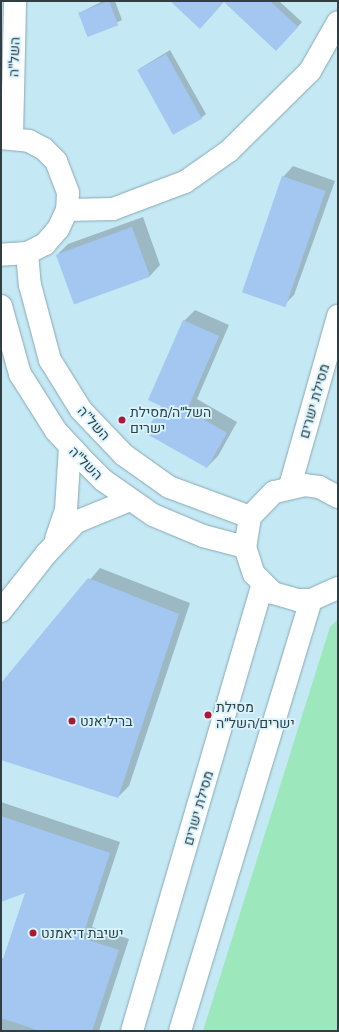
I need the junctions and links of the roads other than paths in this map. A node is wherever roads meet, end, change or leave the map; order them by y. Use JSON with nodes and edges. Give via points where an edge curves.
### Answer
{"nodes":[{"id":1,"x":15,"y":1,"type":"edge"},
{"id":2,"x":338,"y":22,"type":"edge"},
{"id":3,"x":6,"y":138,"type":"edge"},
{"id":4,"x":67,"y":210,"type":"junction"},
{"id":5,"x":27,"y":253,"type":"junction"},
{"id":6,"x":1,"y":255,"type":"edge"},
{"id":7,"x":1,"y":306,"type":"edge"},
{"id":8,"x":338,"y":316,"type":"edge"},
{"id":9,"x":70,"y":447,"type":"junction"},
{"id":10,"x":290,"y":486,"type":"junction"},
{"id":11,"x":338,"y":498,"type":"edge"},
{"id":12,"x":130,"y":500,"type":"junction"},
{"id":13,"x":250,"y":517,"type":"junction"},
{"id":14,"x":54,"y":546,"type":"junction"},
{"id":15,"x":245,"y":547,"type":"junction"},
{"id":16,"x":263,"y":584,"type":"junction"},
{"id":17,"x":338,"y":588,"type":"edge"},
{"id":18,"x":311,"y":600,"type":"junction"},
{"id":19,"x":1,"y":611,"type":"edge"},
{"id":20,"x":132,"y":1031,"type":"edge"},
{"id":21,"x":180,"y":1031,"type":"edge"}],
"edges":[{"from":1,"to":3,"type":"street","name":"השל\"ה"},
{"from":2,"to":4,"type":"street","via":[[310,71],[229,151],[185,182],[113,209]]},
{"from":3,"to":4,"type":"street","via":[[29,140],[56,161],[64,177]]},
{"from":4,"to":5,"type":"street","via":[[54,234]]},
{"from":5,"to":6,"type":"street"},
{"from":5,"to":13,"type":"street","name":"השל”ה","via":[[30,285],[50,360],[81,410],[124,455],[169,487]]},
{"from":7,"to":9,"type":"street","name":"השל\"ה","via":[[20,374],[38,405]]},
{"from":8,"to":10,"type":"street","name":"מסילת ישרים"},
{"from":9,"to":12,"type":"street","name":"השל\"ה","via":[[103,480]]},
{"from":9,"to":14,"type":"street","via":[[66,510]]},
{"from":10,"to":11,"type":"street","via":[[319,487]]},
{"from":10,"to":13,"type":"street","via":[[260,502]]},
{"from":12,"to":14,"type":"street","via":[[76,522]]},
{"from":12,"to":15,"type":"street","name":"השל\"ה","via":[[177,526]]},
{"from":13,"to":15,"type":"street"},
{"from":14,"to":19,"type":"street"},
{"from":15,"to":16,"type":"street","via":[[248,561]]},
{"from":16,"to":18,"type":"street","via":[[286,598]]},
{"from":16,"to":20,"type":"street","name":"מסילת ישרים"},
{"from":17,"to":18,"type":"street"},
{"from":18,"to":21,"type":"street"}]}
